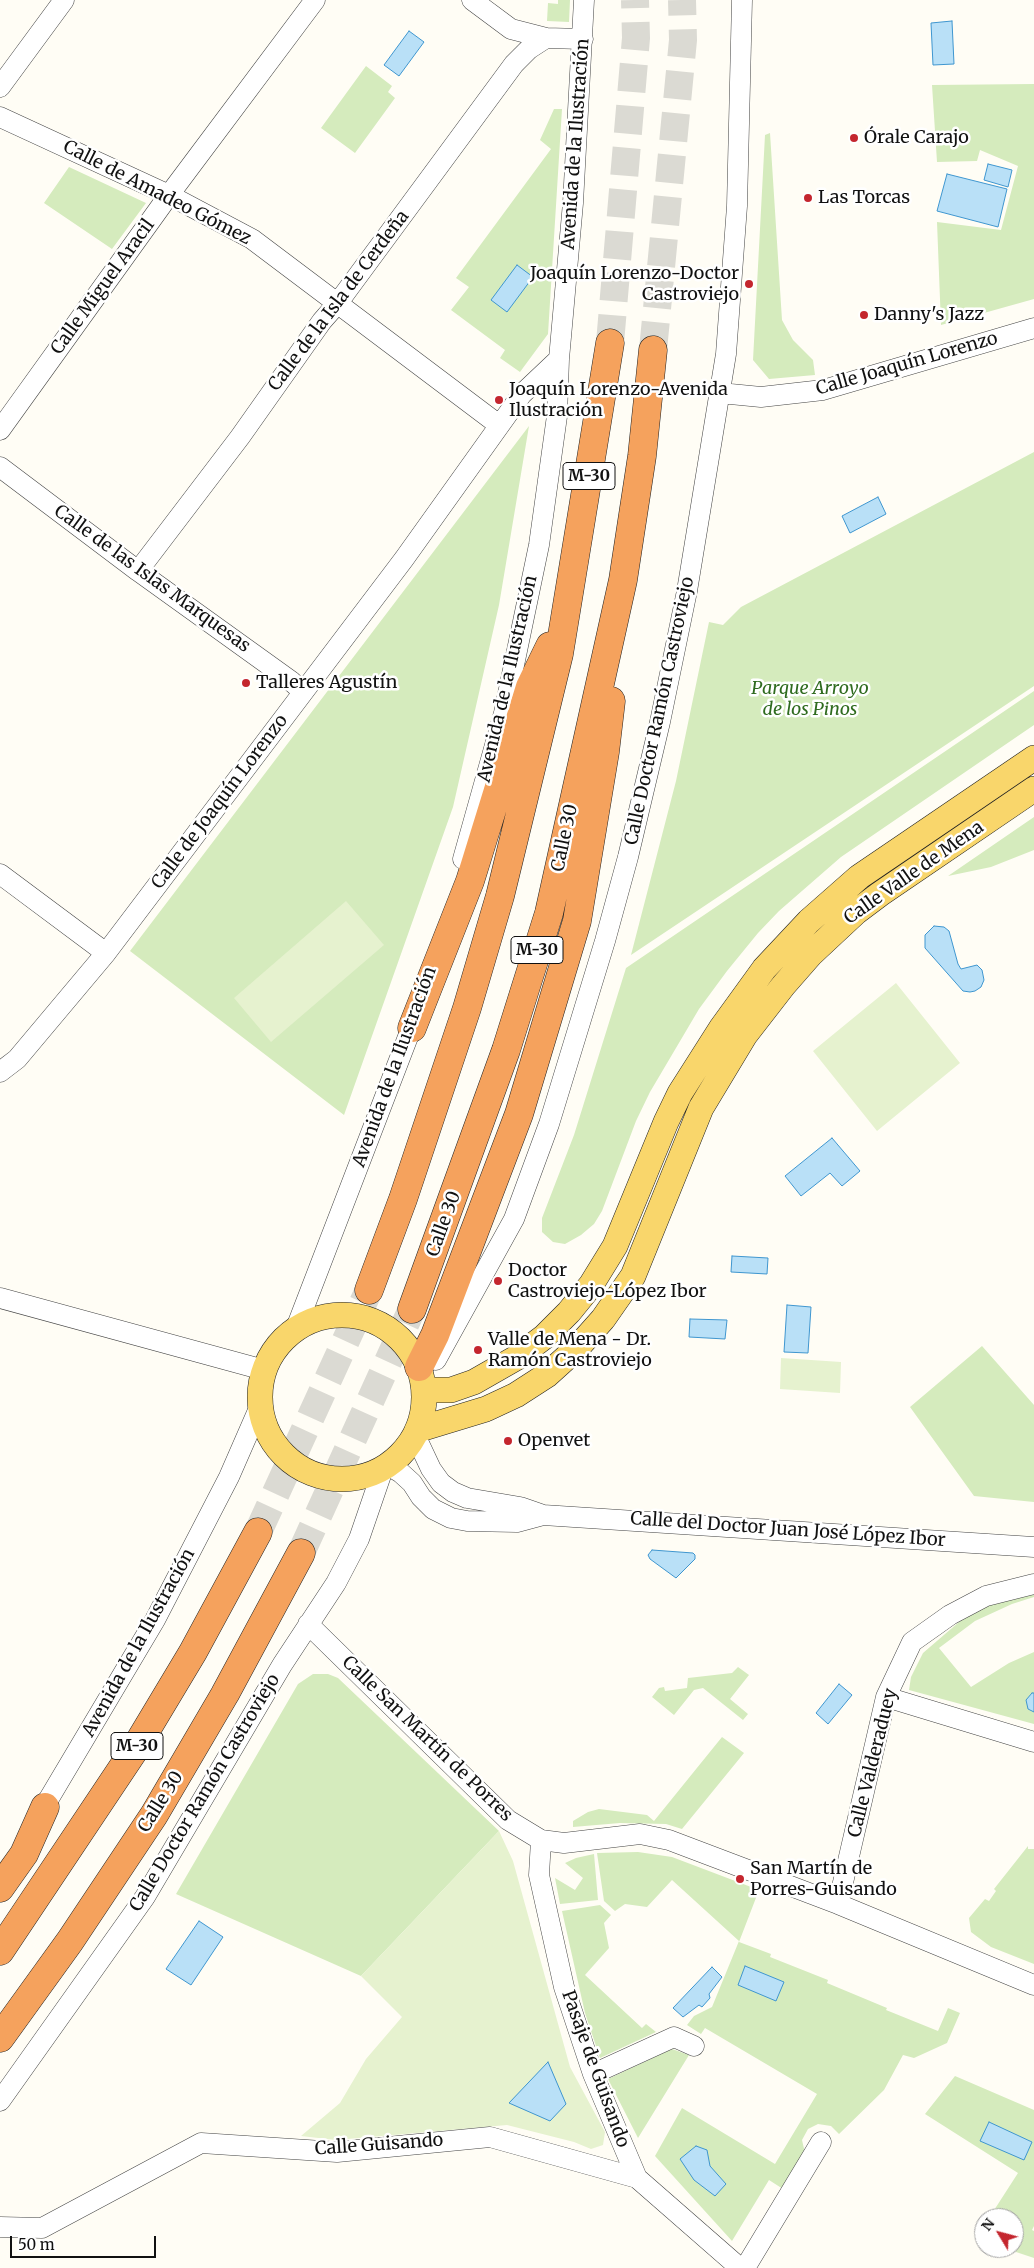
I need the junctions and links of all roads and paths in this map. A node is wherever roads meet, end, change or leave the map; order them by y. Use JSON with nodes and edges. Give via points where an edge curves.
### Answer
{"nodes":[{"id":1,"x":64,"y":0,"type":"edge"},
{"id":2,"x":314,"y":0,"type":"edge"},
{"id":3,"x":472,"y":0,"type":"edge"},
{"id":4,"x":584,"y":0,"type":"edge"},
{"id":5,"x":742,"y":0,"type":"edge"},
{"id":6,"x":546,"y":38,"type":"junction"},
{"id":7,"x":583,"y":39,"type":"junction"},
{"id":8,"x":0,"y":87,"type":"edge"},
{"id":9,"x":0,"y":117,"type":"edge"},
{"id":10,"x":169,"y":195,"type":"junction"},
{"id":11,"x":337,"y":304,"type":"junction"},
{"id":12,"x":1034,"y":328,"type":"edge"},
{"id":13,"x":610,"y":343,"type":"tunnel mouth"},
{"id":14,"x":653,"y":350,"type":"tunnel mouth"},
{"id":15,"x":559,"y":359,"type":"junction"},
{"id":16,"x":720,"y":393,"type":"junction"},
{"id":17,"x":522,"y":394,"type":"junction"},
{"id":18,"x":557,"y":416,"type":"junction"},
{"id":19,"x":499,"y":425,"type":"junction"},
{"id":20,"x":0,"y":430,"type":"edge"},
{"id":21,"x":0,"y":467,"type":"edge"},
{"id":22,"x":138,"y":571,"type":"junction"},
{"id":23,"x":623,"y":580,"type":"junction"},
{"id":24,"x":568,"y":609,"type":"junction"},
{"id":25,"x":303,"y":692,"type":"junction"},
{"id":26,"x":1034,"y":758,"type":"edge"},
{"id":27,"x":1034,"y":789,"type":"edge"},
{"id":28,"x":0,"y":874,"type":"edge"},
{"id":29,"x":106,"y":953,"type":"junction"},
{"id":30,"x":412,"y":1028,"type":"junction"},
{"id":31,"x":0,"y":1072,"type":"edge"},
{"id":32,"x":369,"y":1290,"type":"tunnel mouth"},
{"id":33,"x":0,"y":1298,"type":"edge"},
{"id":34,"x":412,"y":1309,"type":"tunnel mouth"},
{"id":35,"x":296,"y":1328,"type":"junction"},
{"id":36,"x":264,"y":1370,"type":"junction"},
{"id":37,"x":422,"y":1380,"type":"junction"},
{"id":38,"x":260,"y":1406,"type":"junction"},
{"id":39,"x":416,"y":1432,"type":"junction"},
{"id":40,"x":385,"y":1467,"type":"junction"},
{"id":41,"x":543,"y":1515,"type":"junction"},
{"id":42,"x":258,"y":1532,"type":"tunnel mouth"},
{"id":43,"x":1034,"y":1547,"type":"edge"},
{"id":44,"x":301,"y":1553,"type":"tunnel mouth"},
{"id":45,"x":1034,"y":1584,"type":"edge"},
{"id":46,"x":308,"y":1624,"type":"junction"},
{"id":47,"x":886,"y":1697,"type":"junction"},
{"id":48,"x":1034,"y":1742,"type":"edge"},
{"id":49,"x":45,"y":1807,"type":"junction"},
{"id":50,"x":541,"y":1840,"type":"junction"},
{"id":51,"x":0,"y":1869,"type":"edge"},
{"id":52,"x":0,"y":1888,"type":"edge"},
{"id":53,"x":838,"y":1904,"type":"junction"},
{"id":54,"x":0,"y":1951,"type":"edge"},
{"id":55,"x":1034,"y":1985,"type":"edge"},
{"id":56,"x":0,"y":2038,"type":"edge"},
{"id":57,"x":694,"y":2046,"type":"dead end"},
{"id":58,"x":593,"y":2074,"type":"junction"},
{"id":59,"x":0,"y":2102,"type":"edge"},
{"id":60,"x":821,"y":2142,"type":"dead end"},
{"id":61,"x":637,"y":2178,"type":"junction"},
{"id":62,"x":0,"y":2227,"type":"edge"},
{"id":63,"x":740,"y":2268,"type":"edge"},
{"id":64,"x":744,"y":2268,"type":"edge"}],
"edges":[{"from":1,"to":8,"type":"street"},
{"from":2,"to":10,"type":"street","name":"Calle Miguel Aracil"},
{"from":3,"to":6,"type":"street","via":[[511,29]]},
{"from":4,"to":7,"type":"street","name":"Avenida de la Ilustración"},
{"from":5,"to":16,"type":"street","name":"Calle Doctor Ramón Castroviejo","via":[[736,232]]},
{"from":6,"to":7,"type":"street"},
{"from":6,"to":11,"type":"street","name":"Calle de la Isla de Cerdeña","via":[[514,64]]},
{"from":7,"to":15,"type":"street","name":"Avenida de la Ilustración","via":[[574,203]]},
{"from":9,"to":10,"type":"street","name":"Calle de Amadeo Gómez"},
{"from":10,"to":11,"type":"street","name":"Calle de Amadeo Gómez","via":[[252,239]]},
{"from":10,"to":20,"type":"street","name":"Calle Miguel Aracil"},
{"from":11,"to":19,"type":"street","name":"Calle de Amadeo Gómez"},
{"from":11,"to":22,"type":"street","name":"Calle de la Isla de Cerdeña"},
{"from":12,"to":16,"type":"street","name":"Calle Joaquín Lorenzo","via":[[823,390],[761,397]]},
{"from":13,"to":24,"type":"highway","number":"M-30"},
{"from":14,"to":23,"type":"highway","name":"Calle 30","number":"M-30","via":[[642,456]]},
{"from":15,"to":17,"type":"street","name":"Calle de Joaquín Lorenzo"},
{"from":15,"to":18,"type":"street","name":"Avenida de la Ilustración"},
{"from":16,"to":37,"type":"street","name":"Calle Doctor Ramón Castroviejo","via":[[663,712],[628,857],[579,1031],[514,1219]]},
{"from":17,"to":18,"type":"street","via":[[541,394],[550,399]]},
{"from":17,"to":19,"type":"street","name":"Calle de Joaquín Lorenzo"},
{"from":18,"to":30,"type":"street","name":"Avenida de la Ilustración","via":[[539,545],[504,713]]},
{"from":19,"to":25,"type":"street","name":"Calle de Joaquín Lorenzo","via":[[404,559]]},
{"from":21,"to":22,"type":"street","name":"Calle de las Islas Marquesas"},
{"from":22,"to":25,"type":"street","name":"Calle de las Islas Marquesas"},
{"from":23,"to":34,"type":"highway","name":"Calle 30","number":"M-30","via":[[549,912],[506,1050]]},
{"from":23,"to":37,"type":"highway","via":[[605,752],[577,921],[519,1114],[435,1335]]},
{"from":24,"to":30,"type":"highway","via":[[530,687],[470,881]]},
{"from":24,"to":32,"type":"highway","number":"M-30","via":[[560,654],[504,876],[467,1008]]},
{"from":25,"to":29,"type":"street","name":"Calle de Joaquín Lorenzo"},
{"from":26,"to":37,"type":"main road","name":"Calle Valle de Mena","via":[[859,877],[809,921],[764,969],[680,1093],[615,1246],[591,1285],[569,1312],[516,1358],[474,1382],[451,1390]]},
{"from":27,"to":39,"type":"main road","name":"Calle Valle de Mena","via":[[856,912],[811,954],[777,993],[745,1035],[701,1108],[633,1276],[603,1319],[578,1347],[547,1375],[516,1395],[486,1409]]},
{"from":28,"to":29,"type":"street"},
{"from":29,"to":31,"type":"street","name":"Calle de Joaquín Lorenzo","via":[[17,1060]]},
{"from":30,"to":35,"type":"street","name":"Avenida de la Ilustración"},
{"from":33,"to":36,"type":"street"},
{"from":35,"to":36,"type":"main road","via":[[277,1347]]},
{"from":35,"to":37,"type":"main road","via":[[334,1315],[374,1321],[405,1344]]},
{"from":36,"to":38,"type":"main road"},
{"from":37,"to":39,"type":"main road","via":[[423,1410]]},
{"from":38,"to":40,"type":"main road","via":[[263,1422],[274,1444],[304,1471],[336,1480],[352,1479]]},
{"from":38,"to":49,"type":"street","name":"Avenida de la Ilustración","via":[[229,1477],[156,1620]]},
{"from":39,"to":40,"type":"main road","via":[[403,1452]]},
{"from":39,"to":41,"type":"street","via":[[431,1469],[453,1492]]},
{"from":40,"to":41,"type":"street","via":[[401,1473],[433,1508],[451,1518],[517,1522]]},
{"from":40,"to":46,"type":"street","name":"Calle Doctor Ramón Castroviejo","via":[[359,1539],[336,1583]]},
{"from":41,"to":43,"type":"street","name":"Calle del Doctor Juan José López Ibor"},
{"from":42,"to":54,"type":"highway","number":"M-30","via":[[133,1752]]},
{"from":44,"to":56,"type":"highway","name":"Calle 30","number":"M-30","via":[[225,1694],[154,1815]]},
{"from":45,"to":47,"type":"street","name":"Calle Valderaduey","via":[[986,1596],[950,1615],[912,1642]]},
{"from":46,"to":50,"type":"street","name":"Calle San Martín de Porres","via":[[508,1820]]},
{"from":46,"to":59,"type":"street","name":"Calle Doctor Ramón Castroviejo","via":[[145,1897]]},
{"from":47,"to":48,"type":"street"},
{"from":47,"to":53,"type":"street","name":"Calle Valderaduey"},
{"from":49,"to":51,"type":"street","name":"Avenida de la Ilustración"},
{"from":49,"to":52,"type":"highway","via":[[24,1854]]},
{"from":50,"to":53,"type":"street","name":"Calle San Martín de Porres","via":[[564,1843],[640,1834],[670,1840]]},
{"from":50,"to":58,"type":"street","name":"Pasaje de Guisando","via":[[541,1884],[564,1987]]},
{"from":53,"to":55,"type":"street","name":"Calle San Martín de Porres"},
{"from":57,"to":58,"type":"street","via":[[674,2037]]},
{"from":58,"to":61,"type":"street","name":"Pasaje de Guisando"},
{"from":60,"to":64,"type":"street"},
{"from":61,"to":62,"type":"street","name":"Calle Guisando","via":[[490,2137],[337,2152],[201,2143],[42,2228]]},
{"from":61,"to":63,"type":"street","name":"Calle Guisando"}]}
